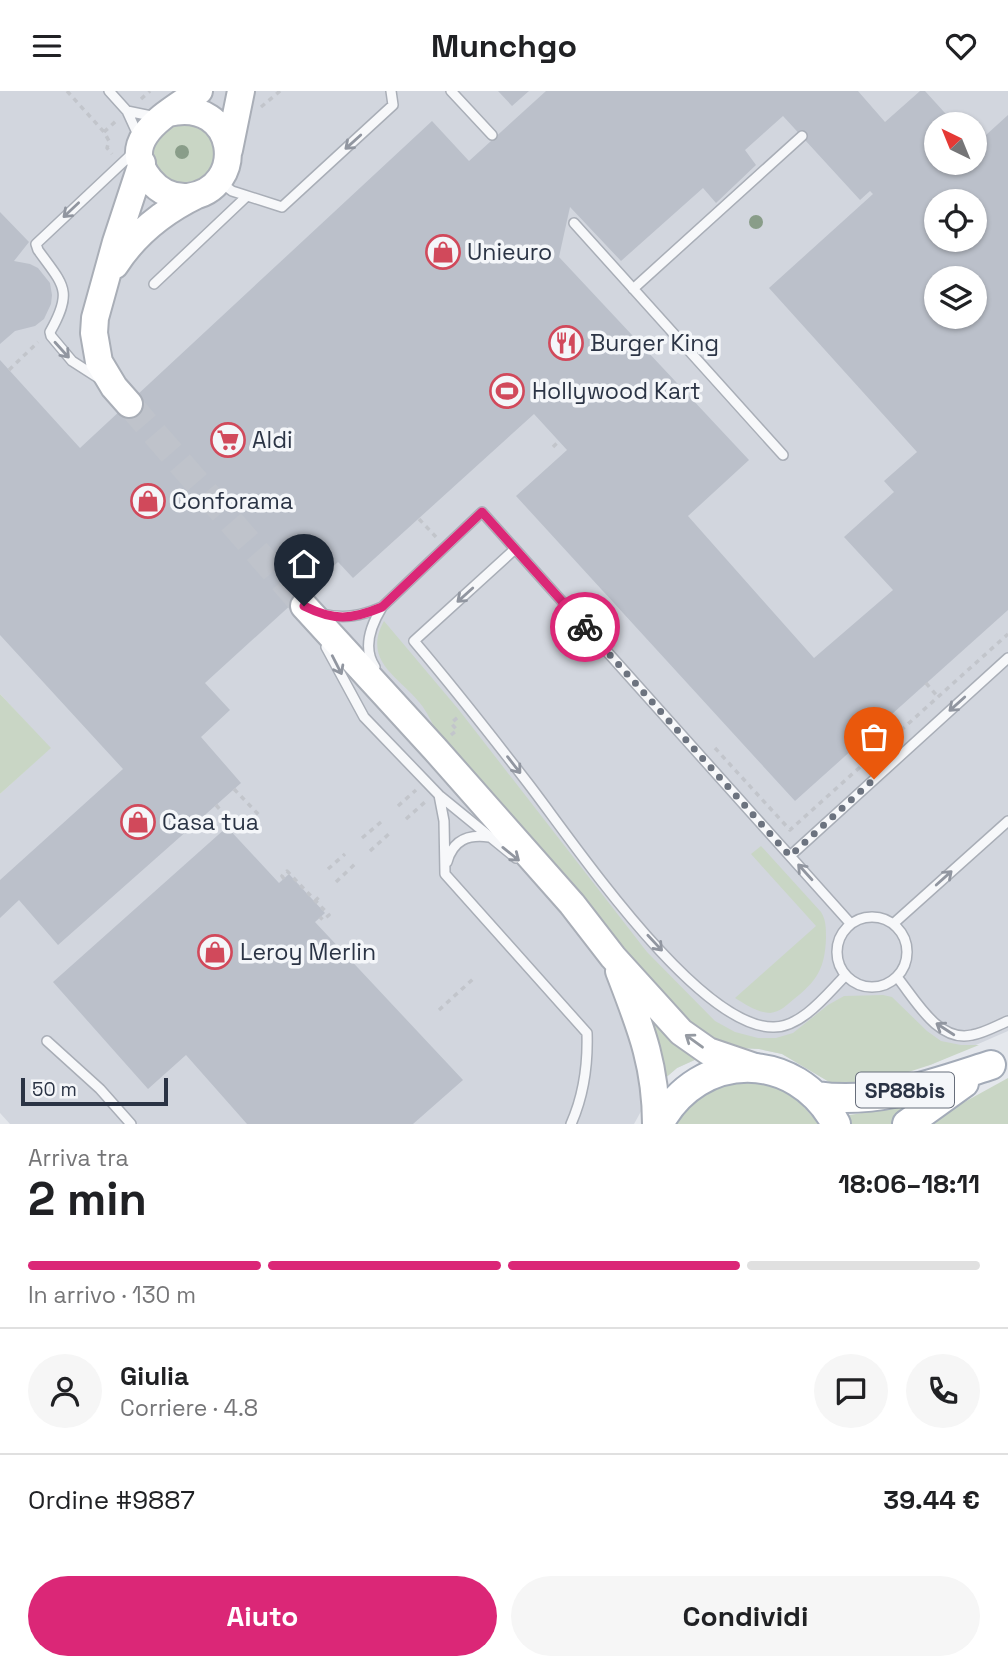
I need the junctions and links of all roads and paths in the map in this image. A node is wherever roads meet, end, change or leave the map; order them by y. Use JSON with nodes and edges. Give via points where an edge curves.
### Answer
{"nodes":[{"id":1,"x":67,"y":91,"type":"edge"},
{"id":2,"x":109,"y":91,"type":"edge"},
{"id":3,"x":199,"y":91,"type":"edge"},
{"id":4,"x":241,"y":91,"type":"edge"},
{"id":5,"x":391,"y":91,"type":"edge"},
{"id":6,"x":451,"y":91,"type":"edge"},
{"id":7,"x":127,"y":111,"type":"junction"},
{"id":8,"x":163,"y":115,"type":"junction"},
{"id":9,"x":118,"y":120,"type":"dead end"},
{"id":10,"x":104,"y":132,"type":"junction"},
{"id":11,"x":492,"y":135,"type":"dead end"},
{"id":12,"x":802,"y":136,"type":"dead end"},
{"id":13,"x":228,"y":151,"type":"junction"},
{"id":14,"x":135,"y":157,"type":"junction"},
{"id":15,"x":208,"y":188,"type":"junction"},
{"id":16,"x":247,"y":195,"type":"junction"},
{"id":17,"x":574,"y":223,"type":"dead end"},
{"id":18,"x":106,"y":278,"type":"junction"},
{"id":19,"x":154,"y":284,"type":"dead end"},
{"id":20,"x":633,"y":289,"type":"junction"},
{"id":21,"x":50,"y":332,"type":"junction"},
{"id":22,"x":9,"y":370,"type":"dead end"},
{"id":23,"x":122,"y":395,"type":"joint"},
{"id":24,"x":559,"y":441,"type":"dead end"},
{"id":25,"x":552,"y":447,"type":"dead end"},
{"id":26,"x":782,"y":455,"type":"dead end"},
{"id":27,"x":419,"y":519,"type":"dead end"},
{"id":28,"x":442,"y":544,"type":"dead end"},
{"id":29,"x":515,"y":549,"type":"junction"},
{"id":30,"x":304,"y":606,"type":"junction"},
{"id":31,"x":382,"y":607,"type":"junction"},
{"id":32,"x":1008,"y":634,"type":"edge"},
{"id":33,"x":1008,"y":658,"type":"edge"},
{"id":34,"x":383,"y":676,"type":"dead end"},
{"id":35,"x":926,"y":683,"type":"dead end"},
{"id":36,"x":392,"y":686,"type":"dead end"},
{"id":37,"x":938,"y":697,"type":"junction"},
{"id":38,"x":469,"y":709,"type":"junction"},
{"id":39,"x":706,"y":738,"type":"dead end"},
{"id":40,"x":435,"y":740,"type":"junction"},
{"id":41,"x":420,"y":786,"type":"dead end"},
{"id":42,"x":234,"y":789,"type":"dead end"},
{"id":43,"x":434,"y":796,"type":"junction"},
{"id":44,"x":216,"y":805,"type":"dead end"},
{"id":45,"x":398,"y":806,"type":"dead end"},
{"id":46,"x":223,"y":813,"type":"dead end"},
{"id":47,"x":259,"y":815,"type":"dead end"},
{"id":48,"x":406,"y":819,"type":"dead end"},
{"id":49,"x":1008,"y":821,"type":"edge"},
{"id":50,"x":381,"y":822,"type":"dead end"},
{"id":51,"x":391,"y":832,"type":"dead end"},
{"id":52,"x":491,"y":837,"type":"junction"},
{"id":53,"x":362,"y":838,"type":"dead end"},
{"id":54,"x":370,"y":851,"type":"dead end"},
{"id":55,"x":345,"y":854,"type":"dead end"},
{"id":56,"x":790,"y":856,"type":"junction"},
{"id":57,"x":356,"y":863,"type":"dead end"},
{"id":58,"x":328,"y":869,"type":"dead end"},
{"id":59,"x":445,"y":874,"type":"junction"},
{"id":60,"x":284,"y":879,"type":"dead end"},
{"id":61,"x":335,"y":882,"type":"dead end"},
{"id":62,"x":311,"y":884,"type":"dead end"},
{"id":63,"x":305,"y":890,"type":"junction"},
{"id":64,"x":321,"y":895,"type":"dead end"},
{"id":65,"x":315,"y":901,"type":"junction"},
{"id":66,"x":572,"y":904,"type":"junction"},
{"id":67,"x":320,"y":917,"type":"dead end"},
{"id":68,"x":850,"y":923,"type":"junction"},
{"id":69,"x":893,"y":923,"type":"junction"},
{"id":70,"x":613,"y":957,"type":"junction"},
{"id":71,"x":845,"y":976,"type":"junction"},
{"id":72,"x":897,"y":977,"type":"junction"},
{"id":73,"x":472,"y":979,"type":"dead end"},
{"id":74,"x":439,"y":1010,"type":"dead end"},
{"id":75,"x":1008,"y":1021,"type":"edge"},
{"id":76,"x":47,"y":1041,"type":"dead end"},
{"id":77,"x":1000,"y":1061,"type":"edge"},
{"id":78,"x":757,"y":1067,"type":"junction"},
{"id":79,"x":817,"y":1096,"type":"junction"},
{"id":80,"x":131,"y":1124,"type":"edge"},
{"id":81,"x":571,"y":1124,"type":"edge"},
{"id":82,"x":658,"y":1124,"type":"edge"},
{"id":83,"x":836,"y":1124,"type":"edge"},
{"id":84,"x":907,"y":1124,"type":"edge"}],
"edges":[{"from":1,"to":10,"type":"path"},
{"from":2,"to":7,"type":"lane"},
{"from":3,"to":8,"type":"street"},
{"from":4,"to":13,"type":"street"},
{"from":5,"to":16,"type":"lane","one_way":true,"via":[[393,105],[282,207]]},
{"from":6,"to":11,"type":"lane"},
{"from":7,"to":8,"type":"lane"},
{"from":7,"to":14,"type":"lane","via":[[133,121]]},
{"from":8,"to":13,"type":"street","via":[[181,109],[208,116],[219,125]]},
{"from":8,"to":14,"type":"street","via":[[146,131]]},
{"from":9,"to":10,"type":"path"},
{"from":10,"to":14,"type":"path","via":[[107,148]]},
{"from":12,"to":20,"type":"lane"},
{"from":13,"to":15,"type":"street","via":[[227,164]]},
{"from":14,"to":15,"type":"street","via":[[147,177],[169,194],[184,197]]},
{"from":14,"to":18,"type":"street"},
{"from":14,"to":21,"type":"lane","one_way":true,"via":[[38,241],[36,247],[64,293],[62,309]]},
{"from":15,"to":16,"type":"lane"},
{"from":15,"to":18,"type":"street","via":[[148,227]]},
{"from":16,"to":19,"type":"lane"},
{"from":17,"to":20,"type":"lane"},
{"from":18,"to":23,"type":"street","via":[[94,334],[99,362]]},
{"from":20,"to":26,"type":"lane"},
{"from":21,"to":22,"type":"path"},
{"from":21,"to":23,"type":"lane","one_way":true,"via":[[72,362]]},
{"from":24,"to":25,"type":"path"},
{"from":27,"to":28,"type":"path"},
{"from":29,"to":31,"type":"lane","via":[[482,512]]},
{"from":29,"to":38,"type":"lane","one_way":true,"via":[[414,642]]},
{"from":29,"to":56,"type":"lane"},
{"from":30,"to":31,"type":"lane","via":[[348,618]]},
{"from":30,"to":40,"type":"street"},
{"from":30,"to":43,"type":"lane","one_way":true,"via":[[364,717]]},
{"from":31,"to":34,"type":"lane","via":[[368,646],[371,661]]},
{"from":32,"to":37,"type":"path"},
{"from":33,"to":56,"type":"lane","one_way":true},
{"from":35,"to":37,"type":"path"},
{"from":36,"to":40,"type":"lane"},
{"from":37,"to":39,"type":"path","via":[[790,830]]},
{"from":38,"to":40,"type":"path","via":[[451,723],[457,730]]},
{"from":38,"to":71,"type":"lane","one_way":true,"via":[[647,935],[732,1015],[767,1027],[786,1025],[816,1005]]},
{"from":40,"to":66,"type":"street"},
{"from":41,"to":45,"type":"path"},
{"from":42,"to":47,"type":"path"},
{"from":43,"to":48,"type":"path"},
{"from":43,"to":52,"type":"lane"},
{"from":43,"to":59,"type":"lane","via":[[444,821]]},
{"from":44,"to":46,"type":"path"},
{"from":69,"to":49,"type":"lane","one_way":true},
{"from":50,"to":53,"type":"path"},
{"from":51,"to":54,"type":"path"},
{"from":52,"to":59,"type":"lane","via":[[476,835],[459,841]]},
{"from":52,"to":66,"type":"lane","one_way":true},
{"from":55,"to":58,"type":"path"},
{"from":68,"to":56,"type":"lane","one_way":true},
{"from":57,"to":61,"type":"path"},
{"from":59,"to":81,"type":"lane","via":[[587,1033],[586,1075]]},
{"from":60,"to":63,"type":"path","via":[[287,871]]},
{"from":62,"to":63,"type":"path"},
{"from":63,"to":65,"type":"path"},
{"from":64,"to":65,"type":"path"},
{"from":65,"to":67,"type":"path","via":[[329,915],[323,920]]},
{"from":66,"to":70,"type":"street"},
{"from":68,"to":69,"type":"lane","via":[[872,916]]},
{"from":68,"to":71,"type":"lane","via":[[837,943],[836,954]]},
{"from":69,"to":72,"type":"lane","via":[[902,932],[907,956]]},
{"from":78,"to":70,"type":"street","one_way":true,"via":[[729,1060],[694,1042]]},
{"from":70,"to":82,"type":"street","via":[[652,1065]]},
{"from":71,"to":72,"type":"lane","via":[[865,987],[887,984]]},
{"from":75,"to":72,"type":"lane","one_way":true,"via":[[971,1035],[951,1034],[933,1021]]},
{"from":73,"to":74,"type":"path"},
{"from":76,"to":80,"type":"lane"},
{"from":77,"to":79,"type":"main road","number":"SP88bis","via":[[881,1096],[843,1100]]},
{"from":77,"to":84,"type":"main road","number":"SP88bis"},
{"from":78,"to":79,"type":"main road","number":"SP88bis","via":[[800,1082]]},
{"from":78,"to":82,"type":"main road","number":"SP88bis","via":[[725,1070],[696,1081]]},
{"from":79,"to":83,"type":"main road","number":"SP88bis"}]}
